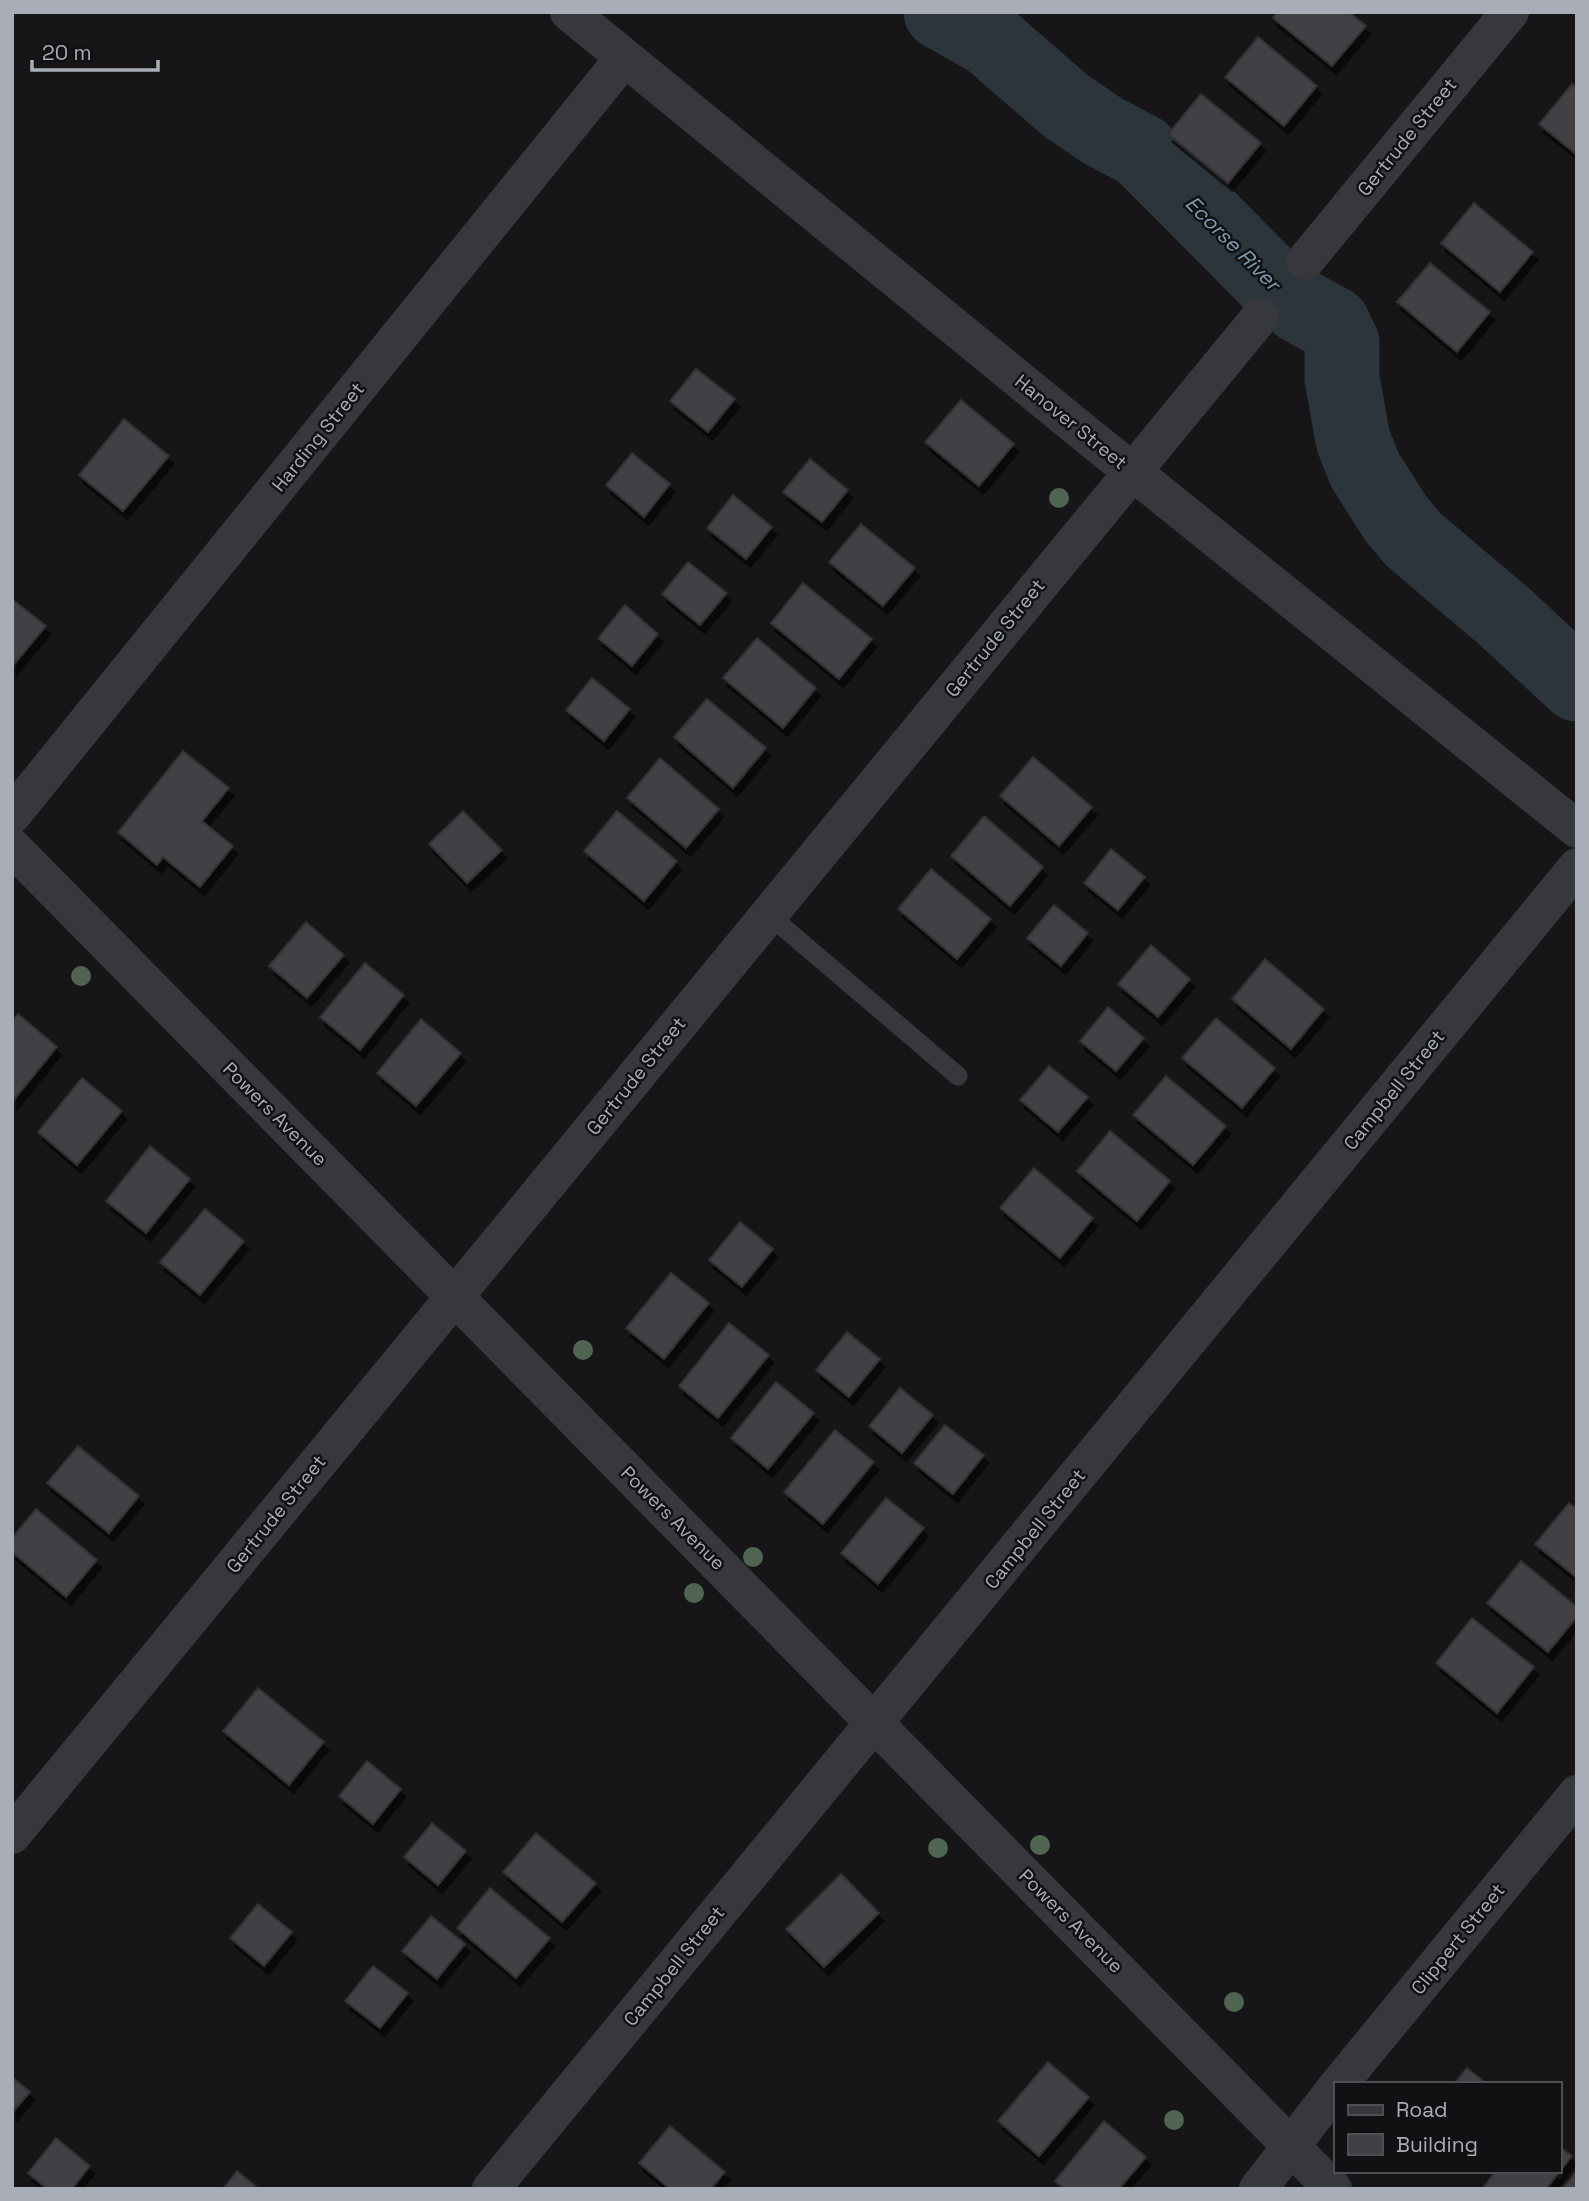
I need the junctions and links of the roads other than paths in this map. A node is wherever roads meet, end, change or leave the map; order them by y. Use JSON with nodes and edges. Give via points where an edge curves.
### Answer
{"nodes":[{"id":1,"x":569,"y":12,"type":"edge"},
{"id":2,"x":1510,"y":12,"type":"edge"},
{"id":3,"x":624,"y":58,"type":"junction"},
{"id":4,"x":1305,"y":261,"type":"dead end"},
{"id":5,"x":1260,"y":317,"type":"dead end"},
{"id":6,"x":1132,"y":471,"type":"junction"},
{"id":7,"x":12,"y":816,"type":"edge"},
{"id":8,"x":1577,"y":829,"type":"edge"},
{"id":9,"x":12,"y":847,"type":"edge"},
{"id":10,"x":1577,"y":867,"type":"edge"},
{"id":11,"x":769,"y":915,"type":"junction"},
{"id":12,"x":958,"y":1076,"type":"dead end"},
{"id":13,"x":456,"y":1297,"type":"junction"},
{"id":14,"x":875,"y":1723,"type":"junction"},
{"id":15,"x":1577,"y":1794,"type":"edge"},
{"id":16,"x":12,"y":1835,"type":"edge"},
{"id":17,"x":1341,"y":2082,"type":"edge"},
{"id":18,"x":1334,"y":2090,"type":"edge"},
{"id":19,"x":1291,"y":2147,"type":"junction"},
{"id":20,"x":491,"y":2189,"type":"edge"},
{"id":21,"x":1258,"y":2189,"type":"edge"},
{"id":22,"x":1333,"y":2189,"type":"edge"}],
"edges":[{"from":1,"to":3,"type":"street","name":"Hanover Street"},
{"from":2,"to":4,"type":"street","name":"Gertrude Street"},
{"from":3,"to":6,"type":"street","name":"Hanover Street"},
{"from":3,"to":7,"type":"street","name":"Harding Street"},
{"from":5,"to":6,"type":"street","name":"Gertrude Street"},
{"from":6,"to":8,"type":"street","name":"Hanover Street"},
{"from":6,"to":11,"type":"street","name":"Gertrude Street"},
{"from":9,"to":13,"type":"street","name":"Powers Avenue"},
{"from":10,"to":14,"type":"street","name":"Campbell Street"},
{"from":11,"to":12,"type":"lane"},
{"from":11,"to":13,"type":"street","name":"Gertrude Street"},
{"from":13,"to":14,"type":"street","name":"Powers Avenue"},
{"from":13,"to":16,"type":"street","name":"Gertrude Street"},
{"from":14,"to":19,"type":"street","name":"Powers Avenue"},
{"from":14,"to":20,"type":"street","name":"Campbell Street"},
{"from":15,"to":17,"type":"street","name":"Clippert Street"},
{"from":18,"to":19,"type":"street"},
{"from":19,"to":21,"type":"street"},
{"from":19,"to":22,"type":"street","name":"Powers Avenue"}]}
